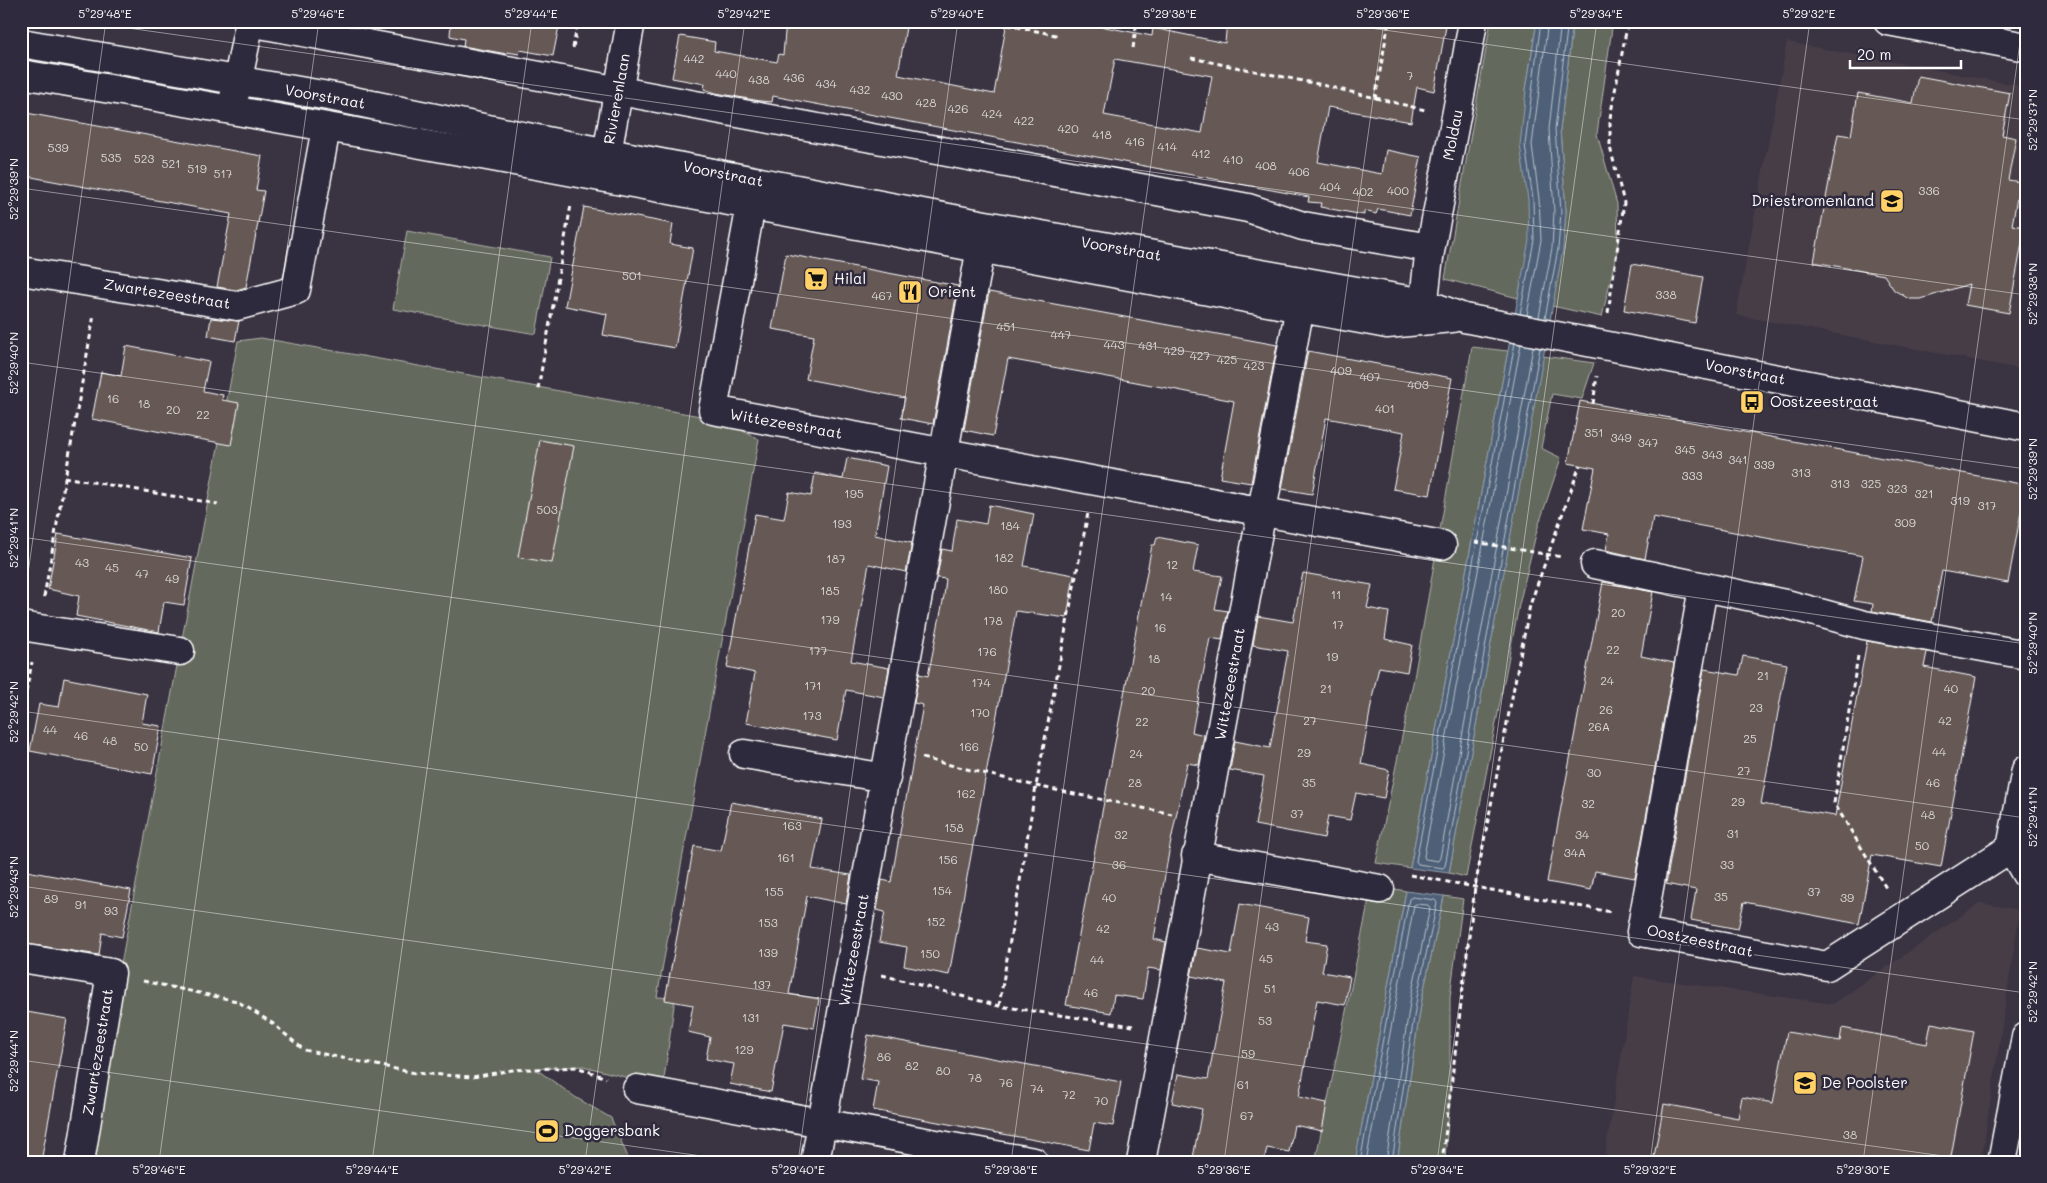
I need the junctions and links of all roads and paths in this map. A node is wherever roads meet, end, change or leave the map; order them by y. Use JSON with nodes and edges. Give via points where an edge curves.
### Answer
{"nodes":[{"id":1,"x":632,"y":21,"type":"edge"},
{"id":2,"x":990,"y":21,"type":"edge"},
{"id":3,"x":1137,"y":21,"type":"edge"},
{"id":4,"x":1389,"y":21,"type":"edge"},
{"id":5,"x":1474,"y":21,"type":"edge"},
{"id":6,"x":1628,"y":21,"type":"edge"},
{"id":7,"x":1888,"y":21,"type":"edge"},
{"id":8,"x":249,"y":22,"type":"edge"},
{"id":9,"x":1060,"y":36,"type":"dead end"},
{"id":10,"x":21,"y":43,"type":"edge"},
{"id":11,"x":2026,"y":47,"type":"edge"},
{"id":12,"x":1133,"y":48,"type":"dead end"},
{"id":13,"x":1191,"y":58,"type":"dead end"},
{"id":14,"x":21,"y":74,"type":"edge"},
{"id":15,"x":238,"y":81,"type":"junction"},
{"id":16,"x":618,"y":91,"type":"junction"},
{"id":17,"x":1375,"y":99,"type":"junction"},
{"id":18,"x":232,"y":109,"type":"junction"},
{"id":19,"x":1458,"y":117,"type":"junction"},
{"id":20,"x":326,"y":128,"type":"junction"},
{"id":21,"x":605,"y":165,"type":"junction"},
{"id":22,"x":572,"y":197,"type":"dead end"},
{"id":23,"x":751,"y":205,"type":"junction"},
{"id":24,"x":983,"y":237,"type":"junction"},
{"id":25,"x":1430,"y":248,"type":"junction"},
{"id":26,"x":21,"y":270,"type":"edge"},
{"id":27,"x":1305,"y":282,"type":"junction"},
{"id":28,"x":100,"y":283,"type":"junction"},
{"id":29,"x":1299,"y":308,"type":"junction"},
{"id":30,"x":1422,"y":312,"type":"junction"},
{"id":31,"x":1602,"y":345,"type":"junction"},
{"id":32,"x":538,"y":389,"type":"dead end"},
{"id":33,"x":1593,"y":404,"type":"dead end"},
{"id":34,"x":2026,"y":427,"type":"edge"},
{"id":35,"x":946,"y":454,"type":"junction"},
{"id":36,"x":1580,"y":465,"type":"dead end"},
{"id":37,"x":64,"y":477,"type":"junction"},
{"id":38,"x":1094,"y":481,"type":"junction"},
{"id":39,"x":218,"y":504,"type":"dead end"},
{"id":40,"x":1261,"y":512,"type":"junction"},
{"id":41,"x":1454,"y":543,"type":"joint"},
{"id":42,"x":1548,"y":554,"type":"junction"},
{"id":43,"x":1595,"y":564,"type":"joint"},
{"id":44,"x":1704,"y":588,"type":"junction"},
{"id":45,"x":1864,"y":625,"type":"junction"},
{"id":46,"x":30,"y":627,"type":"edge"},
{"id":47,"x":180,"y":651,"type":"dead end"},
{"id":48,"x":2026,"y":655,"type":"edge"},
{"id":49,"x":21,"y":718,"type":"edge"},
{"id":50,"x":891,"y":750,"type":"junction"},
{"id":51,"x":744,"y":754,"type":"dead end"},
{"id":52,"x":2026,"y":770,"type":"edge"},
{"id":53,"x":886,"y":778,"type":"junction"},
{"id":54,"x":1036,"y":786,"type":"junction"},
{"id":55,"x":1204,"y":820,"type":"junction"},
{"id":56,"x":2011,"y":848,"type":"junction"},
{"id":57,"x":1196,"y":856,"type":"junction"},
{"id":58,"x":1408,"y":874,"type":"dead end"},
{"id":59,"x":2026,"y":874,"type":"edge"},
{"id":60,"x":1475,"y":887,"type":"junction"},
{"id":61,"x":1380,"y":890,"type":"dead end"},
{"id":62,"x":1904,"y":916,"type":"junction"},
{"id":63,"x":1643,"y":918,"type":"junction"},
{"id":64,"x":21,"y":958,"type":"edge"},
{"id":65,"x":851,"y":966,"type":"junction"},
{"id":66,"x":112,"y":973,"type":"junction"},
{"id":67,"x":999,"y":1006,"type":"junction"},
{"id":68,"x":1166,"y":1032,"type":"junction"},
{"id":69,"x":2026,"y":1037,"type":"edge"},
{"id":70,"x":637,"y":1088,"type":"joint"},
{"id":71,"x":822,"y":1123,"type":"junction"},
{"id":72,"x":80,"y":1162,"type":"edge"},
{"id":73,"x":815,"y":1162,"type":"edge"},
{"id":74,"x":1034,"y":1162,"type":"edge"},
{"id":75,"x":1141,"y":1162,"type":"edge"},
{"id":76,"x":1442,"y":1162,"type":"edge"},
{"id":77,"x":2002,"y":1162,"type":"edge"}],
"edges":[{"from":1,"to":16,"type":"street","name":"Rivierenlaan"},
{"from":2,"to":9,"type":"path"},
{"from":3,"to":12,"type":"path"},
{"from":4,"to":17,"type":"path"},
{"from":5,"to":19,"type":"street","name":"Moldau"},
{"from":6,"to":31,"type":"path","via":[[1610,118],[1610,147],[1624,203],[1623,222]]},
{"from":7,"to":11,"type":"street"},
{"from":8,"to":15,"type":"street"},
{"from":8,"to":16,"type":"street"},
{"from":10,"to":15,"type":"street","name":"Voorstraat"},
{"from":13,"to":17,"type":"path"},
{"from":14,"to":18,"type":"street","name":"Voorstraat"},
{"from":15,"to":18,"type":"street"},
{"from":15,"to":21,"type":"street","name":"Voorstraat","via":[[334,97]]},
{"from":16,"to":21,"type":"street","name":"Rivierenlaan"},
{"from":16,"to":25,"type":"street","via":[[1248,208],[1303,226]]},
{"from":17,"to":19,"type":"path"},
{"from":18,"to":20,"type":"street","name":"Voorstraat"},
{"from":19,"to":25,"type":"street","name":"Moldau"},
{"from":20,"to":21,"type":"street","name":"Voorstraat"},
{"from":20,"to":28,"type":"street","name":"Zwartezeestraat","via":[[296,290],[237,306]]},
{"from":21,"to":23,"type":"street","name":"Voorstraat"},
{"from":21,"to":24,"type":"street","name":"Voorstraat"},
{"from":22,"to":32,"type":"path"},
{"from":23,"to":24,"type":"street","name":"Voorstraat"},
{"from":23,"to":35,"type":"street","name":"Wittezeestraat","via":[[713,410]]},
{"from":24,"to":27,"type":"street","name":"Voorstraat"},
{"from":24,"to":29,"type":"street","name":"Voorstraat"},
{"from":24,"to":35,"type":"street","name":"Wittezeestraat"},
{"from":25,"to":30,"type":"street"},
{"from":26,"to":28,"type":"street","name":"Zwartezeestraat"},
{"from":27,"to":29,"type":"street","name":"Wittezeestraat"},
{"from":27,"to":30,"type":"street","name":"Voorstraat"},
{"from":28,"to":37,"type":"path"},
{"from":29,"to":30,"type":"street","name":"Voorstraat","via":[[1387,324]]},
{"from":29,"to":40,"type":"street","name":"Wittezeestraat"},
{"from":30,"to":31,"type":"street","name":"Voorstraat"},
{"from":31,"to":33,"type":"path"},
{"from":31,"to":34,"type":"street","name":"Voorstraat"},
{"from":35,"to":38,"type":"street","name":"Wittezeestraat"},
{"from":35,"to":50,"type":"street","name":"Wittezeestraat"},
{"from":36,"to":42,"type":"path"},
{"from":37,"to":39,"type":"path"},
{"from":37,"to":46,"type":"path"},
{"from":38,"to":40,"type":"street","name":"Wittezeestraat"},
{"from":38,"to":54,"type":"path"},
{"from":40,"to":41,"type":"street","name":"Wittezeestraat"},
{"from":40,"to":55,"type":"street","name":"Wittezeestraat"},
{"from":41,"to":42,"type":"path"},
{"from":42,"to":43,"type":"path"},
{"from":42,"to":60,"type":"path","via":[[1530,605]]},
{"from":43,"to":44,"type":"street"},
{"from":44,"to":45,"type":"street"},
{"from":44,"to":63,"type":"street","name":"Oostzeestraat"},
{"from":45,"to":48,"type":"street"},
{"from":45,"to":62,"type":"path","via":[[1834,802]]},
{"from":46,"to":47,"type":"street"},
{"from":46,"to":49,"type":"path"},
{"from":50,"to":53,"type":"street","name":"Wittezeestraat"},
{"from":50,"to":54,"type":"path"},
{"from":51,"to":53,"type":"street"},
{"from":52,"to":56,"type":"street"},
{"from":53,"to":65,"type":"street","name":"Wittezeestraat"},
{"from":54,"to":55,"type":"path"},
{"from":54,"to":67,"type":"path"},
{"from":55,"to":57,"type":"street","name":"Wittezeestraat"},
{"from":56,"to":59,"type":"street"},
{"from":56,"to":62,"type":"street","name":"Oostzeestraat"},
{"from":57,"to":61,"type":"street"},
{"from":57,"to":68,"type":"street","name":"Wittezeestraat"},
{"from":58,"to":60,"type":"path"},
{"from":60,"to":63,"type":"path"},
{"from":60,"to":76,"type":"path"},
{"from":62,"to":63,"type":"street","name":"Oostzeestraat","via":[[1827,966],[1641,932]]},
{"from":64,"to":66,"type":"street","name":"Zwartezeestraat"},
{"from":65,"to":67,"type":"path"},
{"from":65,"to":71,"type":"street","name":"Wittezeestraat"},
{"from":66,"to":70,"type":"path","via":[[237,1001],[272,1023],[304,1050],[414,1073],[473,1077],[512,1070],[577,1068]]},
{"from":66,"to":72,"type":"street","name":"Zwartezeestraat"},
{"from":67,"to":68,"type":"path"},
{"from":68,"to":75,"type":"street","name":"Wittezeestraat"},
{"from":69,"to":77,"type":"street"},
{"from":70,"to":71,"type":"street"},
{"from":71,"to":73,"type":"street","name":"Wittezeestraat"},
{"from":71,"to":74,"type":"street"}]}
